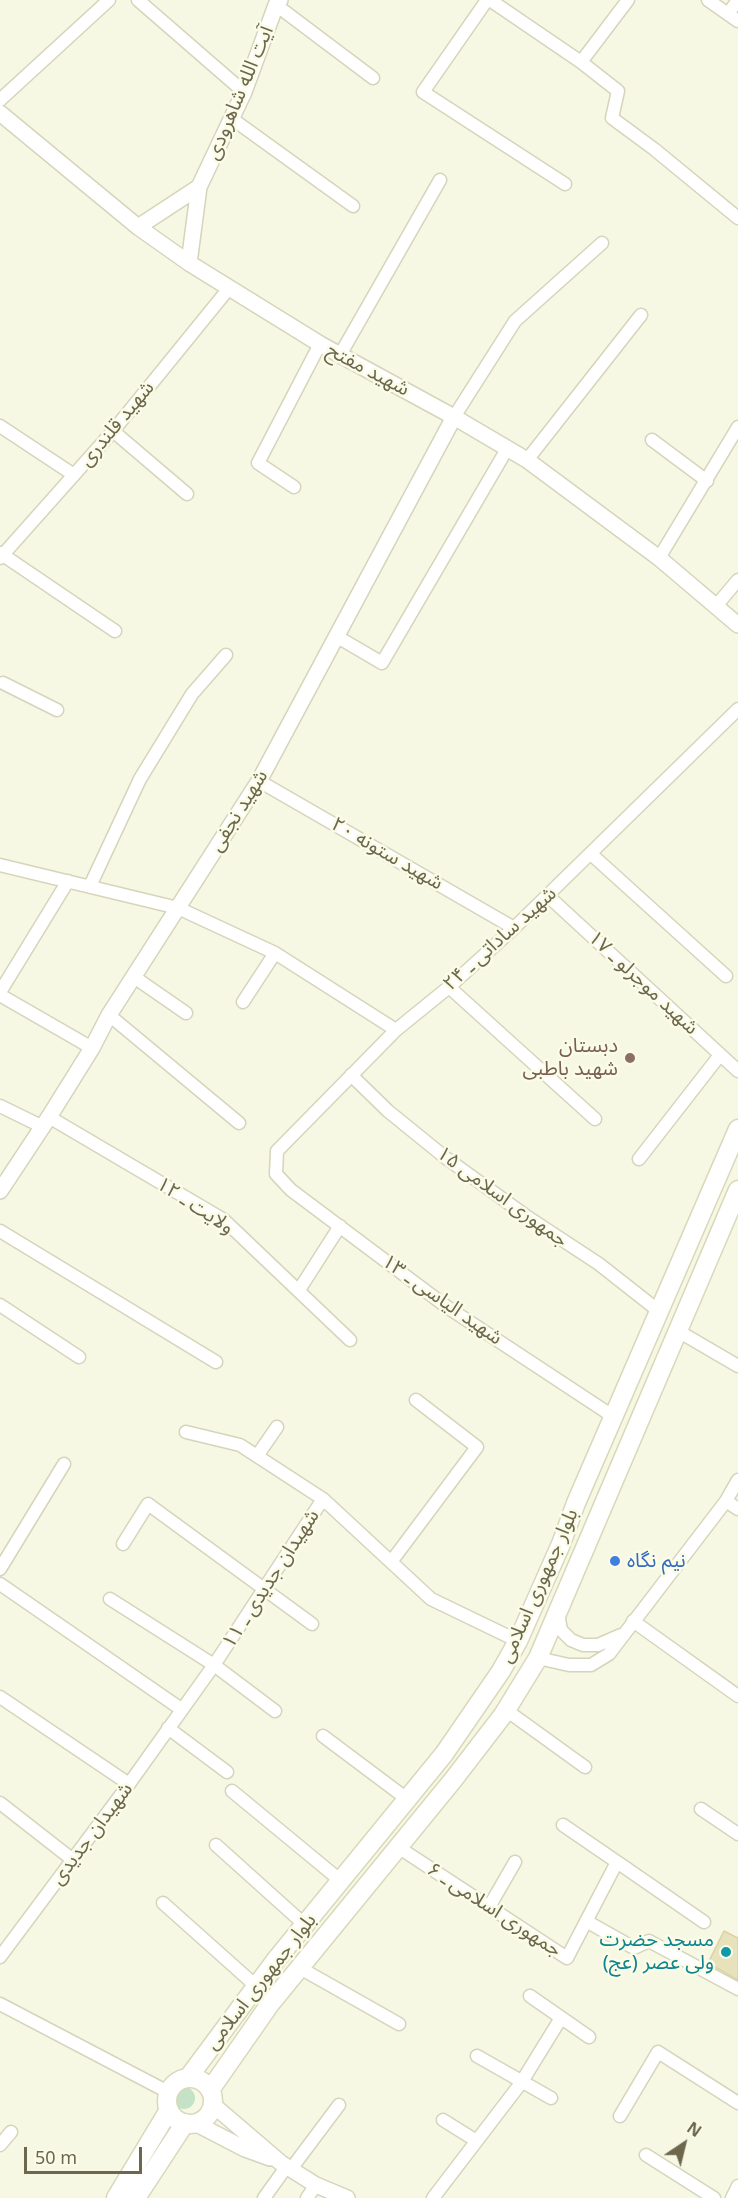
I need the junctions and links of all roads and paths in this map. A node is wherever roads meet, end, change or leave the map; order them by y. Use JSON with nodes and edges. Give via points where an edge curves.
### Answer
{"nodes":[{"id":1,"x":110,"y":0,"type":"edge"},
{"id":2,"x":138,"y":0,"type":"edge"},
{"id":3,"x":489,"y":0,"type":"edge"},
{"id":4,"x":628,"y":0,"type":"edge"},
{"id":5,"x":708,"y":0,"type":"edge"},
{"id":6,"x":738,"y":0,"type":"edge"},
{"id":7,"x":278,"y":3,"type":"edge"},
{"id":8,"x":733,"y":17,"type":"edge"},
{"id":9,"x":581,"y":62,"type":"junction"},
{"id":10,"x":373,"y":78,"type":"dead end"},
{"id":11,"x":244,"y":92,"type":"junction"},
{"id":12,"x":0,"y":100,"type":"edge"},
{"id":13,"x":0,"y":113,"type":"edge"},
{"id":14,"x":231,"y":118,"type":"junction"},
{"id":15,"x":440,"y":180,"type":"dead end"},
{"id":16,"x":565,"y":184,"type":"dead end"},
{"id":17,"x":199,"y":187,"type":"junction"},
{"id":18,"x":353,"y":206,"type":"dead end"},
{"id":19,"x":738,"y":218,"type":"edge"},
{"id":20,"x":138,"y":227,"type":"junction"},
{"id":21,"x":602,"y":243,"type":"dead end"},
{"id":22,"x":189,"y":263,"type":"junction"},
{"id":23,"x":230,"y":287,"type":"junction"},
{"id":24,"x":641,"y":315,"type":"dead end"},
{"id":25,"x":320,"y":344,"type":"junction"},
{"id":26,"x":340,"y":355,"type":"junction"},
{"id":27,"x":454,"y":417,"type":"junction"},
{"id":28,"x":0,"y":426,"type":"edge"},
{"id":29,"x":738,"y":427,"type":"edge"},
{"id":30,"x":113,"y":431,"type":"junction"},
{"id":31,"x":652,"y":440,"type":"dead end"},
{"id":32,"x":507,"y":449,"type":"junction"},
{"id":33,"x":527,"y":460,"type":"junction"},
{"id":34,"x":74,"y":475,"type":"junction"},
{"id":35,"x":707,"y":481,"type":"junction"},
{"id":36,"x":294,"y":487,"type":"dead end"},
{"id":37,"x":187,"y":494,"type":"dead end"},
{"id":38,"x":1,"y":555,"type":"edge"},
{"id":39,"x":659,"y":558,"type":"junction"},
{"id":40,"x":738,"y":580,"type":"edge"},
{"id":41,"x":716,"y":606,"type":"junction"},
{"id":42,"x":738,"y":625,"type":"edge"},
{"id":43,"x":115,"y":631,"type":"dead end"},
{"id":44,"x":336,"y":636,"type":"junction"},
{"id":45,"x":226,"y":655,"type":"dead end"},
{"id":46,"x":1,"y":684,"type":"edge"},
{"id":47,"x":57,"y":710,"type":"dead end"},
{"id":48,"x":738,"y":710,"type":"edge"},
{"id":49,"x":259,"y":781,"type":"junction"},
{"id":50,"x":591,"y":854,"type":"junction"},
{"id":51,"x":0,"y":865,"type":"edge"},
{"id":52,"x":68,"y":881,"type":"junction"},
{"id":53,"x":90,"y":886,"type":"junction"},
{"id":54,"x":549,"y":896,"type":"junction"},
{"id":55,"x":178,"y":908,"type":"junction"},
{"id":56,"x":514,"y":927,"type":"junction"},
{"id":57,"x":275,"y":953,"type":"junction"},
{"id":58,"x":726,"y":976,"type":"dead end"},
{"id":59,"x":134,"y":977,"type":"junction"},
{"id":60,"x":449,"y":987,"type":"junction"},
{"id":61,"x":0,"y":994,"type":"edge"},
{"id":62,"x":243,"y":1002,"type":"dead end"},
{"id":63,"x":186,"y":1013,"type":"dead end"},
{"id":64,"x":109,"y":1015,"type":"junction"},
{"id":65,"x":396,"y":1030,"type":"junction"},
{"id":66,"x":92,"y":1048,"type":"junction"},
{"id":67,"x":720,"y":1055,"type":"junction"},
{"id":68,"x":738,"y":1071,"type":"edge"},
{"id":69,"x":351,"y":1074,"type":"junction"},
{"id":70,"x":0,"y":1106,"type":"edge"},
{"id":71,"x":595,"y":1119,"type":"dead end"},
{"id":72,"x":46,"y":1122,"type":"junction"},
{"id":73,"x":239,"y":1123,"type":"dead end"},
{"id":74,"x":738,"y":1130,"type":"edge"},
{"id":75,"x":639,"y":1159,"type":"dead end"},
{"id":76,"x":276,"y":1174,"type":"joint"},
{"id":77,"x":715,"y":1183,"type":"junction"},
{"id":78,"x":0,"y":1191,"type":"edge"},
{"id":79,"x":737,"y":1194,"type":"edge"},
{"id":80,"x":340,"y":1226,"type":"junction"},
{"id":81,"x":0,"y":1231,"type":"edge"},
{"id":82,"x":299,"y":1290,"type":"junction"},
{"id":83,"x":0,"y":1305,"type":"edge"},
{"id":84,"x":660,"y":1312,"type":"junction"},
{"id":85,"x":678,"y":1331,"type":"junction"},
{"id":86,"x":350,"y":1340,"type":"dead end"},
{"id":87,"x":79,"y":1357,"type":"dead end"},
{"id":88,"x":216,"y":1362,"type":"dead end"},
{"id":89,"x":738,"y":1366,"type":"edge"},
{"id":90,"x":416,"y":1400,"type":"dead end"},
{"id":91,"x":614,"y":1417,"type":"junction"},
{"id":92,"x":277,"y":1427,"type":"dead end"},
{"id":93,"x":186,"y":1432,"type":"dead end"},
{"id":94,"x":257,"y":1456,"type":"junction"},
{"id":95,"x":64,"y":1464,"type":"dead end"},
{"id":96,"x":738,"y":1480,"type":"edge"},
{"id":97,"x":323,"y":1499,"type":"junction"},
{"id":98,"x":726,"y":1501,"type":"junction"},
{"id":99,"x":738,"y":1509,"type":"edge"},
{"id":100,"x":123,"y":1544,"type":"dead end"},
{"id":101,"x":561,"y":1544,"type":"junction"},
{"id":102,"x":583,"y":1556,"type":"junction"},
{"id":103,"x":391,"y":1562,"type":"junction"},
{"id":104,"x":0,"y":1569,"type":"edge"},
{"id":105,"x":0,"y":1584,"type":"edge"},
{"id":106,"x":264,"y":1589,"type":"junction"},
{"id":107,"x":110,"y":1599,"type":"dead end"},
{"id":108,"x":558,"y":1612,"type":"junction"},
{"id":109,"x":633,"y":1621,"type":"junction"},
{"id":110,"x":312,"y":1624,"type":"dead end"},
{"id":111,"x":622,"y":1635,"type":"junction"},
{"id":112,"x":518,"y":1641,"type":"junction"},
{"id":113,"x":538,"y":1658,"type":"junction"},
{"id":114,"x":214,"y":1665,"type":"junction"},
{"id":115,"x":738,"y":1696,"type":"edge"},
{"id":116,"x":0,"y":1697,"type":"edge"},
{"id":117,"x":181,"y":1709,"type":"junction"},
{"id":118,"x":506,"y":1710,"type":"junction"},
{"id":119,"x":275,"y":1711,"type":"dead end"},
{"id":120,"x":168,"y":1728,"type":"junction"},
{"id":121,"x":323,"y":1736,"type":"dead end"},
{"id":122,"x":585,"y":1767,"type":"dead end"},
{"id":123,"x":227,"y":1772,"type":"dead end"},
{"id":124,"x":129,"y":1784,"type":"junction"},
{"id":125,"x":232,"y":1791,"type":"dead end"},
{"id":126,"x":407,"y":1799,"type":"junction"},
{"id":127,"x":0,"y":1803,"type":"edge"},
{"id":128,"x":701,"y":1809,"type":"dead end"},
{"id":129,"x":563,"y":1825,"type":"dead end"},
{"id":130,"x":738,"y":1834,"type":"edge"},
{"id":131,"x":216,"y":1845,"type":"dead end"},
{"id":132,"x":398,"y":1847,"type":"junction"},
{"id":133,"x":73,"y":1860,"type":"junction"},
{"id":134,"x":515,"y":1862,"type":"dead end"},
{"id":135,"x":617,"y":1862,"type":"junction"},
{"id":136,"x":341,"y":1881,"type":"junction"},
{"id":137,"x":163,"y":1903,"type":"dead end"},
{"id":138,"x":489,"y":1906,"type":"junction"},
{"id":139,"x":586,"y":1921,"type":"junction"},
{"id":140,"x":704,"y":1922,"type":"dead end"},
{"id":141,"x":305,"y":1925,"type":"junction"},
{"id":142,"x":2,"y":1950,"type":"edge"},
{"id":143,"x":300,"y":1968,"type":"junction"},
{"id":144,"x":256,"y":1986,"type":"junction"},
{"id":145,"x":738,"y":1989,"type":"edge"},
{"id":146,"x":530,"y":1996,"type":"dead end"},
{"id":147,"x":0,"y":2004,"type":"edge"},
{"id":148,"x":561,"y":2018,"type":"junction"},
{"id":149,"x":399,"y":2024,"type":"dead end"},
{"id":150,"x":589,"y":2037,"type":"dead end"},
{"id":151,"x":477,"y":2056,"type":"dead end"},
{"id":152,"x":188,"y":2078,"type":"junction"},
{"id":153,"x":521,"y":2083,"type":"junction"},
{"id":154,"x":211,"y":2097,"type":"junction"},
{"id":155,"x":551,"y":2098,"type":"dead end"},
{"id":156,"x":168,"y":2101,"type":"junction"},
{"id":157,"x":738,"y":2103,"type":"edge"},
{"id":158,"x":339,"y":2105,"type":"dead end"},
{"id":159,"x":620,"y":2116,"type":"dead end"},
{"id":160,"x":442,"y":2120,"type":"dead end"},
{"id":161,"x":190,"y":2123,"type":"junction"},
{"id":162,"x":11,"y":2132,"type":"dead end"},
{"id":163,"x":475,"y":2140,"type":"junction"},
{"id":164,"x":0,"y":2145,"type":"edge"},
{"id":165,"x":646,"y":2155,"type":"dead end"},
{"id":166,"x":286,"y":2166,"type":"junction"},
{"id":167,"x":738,"y":2186,"type":"edge"},
{"id":168,"x":312,"y":2192,"type":"edge"},
{"id":169,"x":116,"y":2198,"type":"edge"},
{"id":170,"x":136,"y":2198,"type":"edge"},
{"id":171,"x":264,"y":2198,"type":"edge"},
{"id":172,"x":347,"y":2198,"type":"edge"},
{"id":173,"x":433,"y":2198,"type":"edge"},
{"id":174,"x":714,"y":2198,"type":"edge"},
{"id":175,"x":732,"y":2198,"type":"edge"}],
"edges":[{"from":1,"to":12,"type":"street"},
{"from":2,"to":11,"type":"street"},
{"from":3,"to":9,"type":"street"},
{"from":3,"to":16,"type":"street","via":[[423,92]]},
{"from":4,"to":9,"type":"street"},
{"from":5,"to":8,"type":"street"},
{"from":6,"to":8,"type":"street"},
{"from":7,"to":10,"type":"street"},
{"from":7,"to":11,"type":"street","name":"آیت الله شاهرودی"},
{"from":9,"to":19,"type":"street","via":[[618,91],[612,118]]},
{"from":11,"to":14,"type":"street","name":"آیت الله شاهرودی"},
{"from":13,"to":20,"type":"street","name":"شهید مفتح"},
{"from":14,"to":17,"type":"street","name":"آیت الله شاهرودی"},
{"from":14,"to":18,"type":"street"},
{"from":15,"to":26,"type":"street"},
{"from":17,"to":20,"type":"street"},
{"from":17,"to":22,"type":"street"},
{"from":20,"to":22,"type":"street","name":"شهید مفتح"},
{"from":21,"to":27,"type":"street","via":[[515,321]]},
{"from":22,"to":23,"type":"street","name":"شهید مفتح"},
{"from":23,"to":25,"type":"street","name":"شهید مفتح"},
{"from":23,"to":30,"type":"street","name":"شهید قلندری"},
{"from":24,"to":33,"type":"street"},
{"from":25,"to":26,"type":"street","name":"شهید مفتح"},
{"from":25,"to":36,"type":"street","via":[[258,463]]},
{"from":26,"to":27,"type":"street","name":"شهید مفتح"},
{"from":27,"to":32,"type":"street","name":"شهید مفتح"},
{"from":27,"to":44,"type":"street","name":"شهید نجفی"},
{"from":28,"to":34,"type":"street"},
{"from":29,"to":35,"type":"street"},
{"from":30,"to":34,"type":"street","name":"شهید قلندری"},
{"from":30,"to":37,"type":"street"},
{"from":31,"to":35,"type":"street"},
{"from":32,"to":33,"type":"street","name":"شهید مفتح"},
{"from":32,"to":44,"type":"street","via":[[382,663]]},
{"from":33,"to":39,"type":"street","name":"شهید مفتح"},
{"from":34,"to":38,"type":"street","name":"شهید قلندری"},
{"from":35,"to":39,"type":"street"},
{"from":38,"to":43,"type":"street"},
{"from":39,"to":41,"type":"street","name":"شهید مفتح"},
{"from":40,"to":41,"type":"street"},
{"from":41,"to":42,"type":"street","name":"شهید مفتح"},
{"from":44,"to":49,"type":"street","name":"شهید نجفی"},
{"from":45,"to":53,"type":"street","via":[[192,694],[140,779]]},
{"from":46,"to":47,"type":"street"},
{"from":48,"to":50,"type":"street","name":"شهید ساداتی ـ ۲۴"},
{"from":49,"to":55,"type":"street","name":"شهید نجفی"},
{"from":49,"to":56,"type":"street","name":"شهید ستونه ۲۰"},
{"from":50,"to":54,"type":"street","name":"شهید ساداتی ـ ۲۴"},
{"from":50,"to":58,"type":"street"},
{"from":51,"to":52,"type":"street"},
{"from":52,"to":53,"type":"street"},
{"from":52,"to":61,"type":"street"},
{"from":53,"to":55,"type":"street"},
{"from":54,"to":56,"type":"street","name":"شهید ساداتی ـ ۲۴"},
{"from":54,"to":67,"type":"street","name":"شهید موجرلو ـ ۱۷"},
{"from":55,"to":57,"type":"street"},
{"from":55,"to":59,"type":"street","name":"شهید نجفی"},
{"from":56,"to":60,"type":"street","name":"شهید ساداتی ـ ۲۴"},
{"from":57,"to":62,"type":"street"},
{"from":57,"to":65,"type":"street"},
{"from":59,"to":63,"type":"street"},
{"from":59,"to":64,"type":"street","name":"شهید نجفی"},
{"from":60,"to":65,"type":"street","name":"شهید ساداتی ـ ۲۴"},
{"from":60,"to":71,"type":"street"},
{"from":61,"to":66,"type":"street"},
{"from":64,"to":66,"type":"street","name":"شهید نجفی"},
{"from":64,"to":73,"type":"street"},
{"from":65,"to":69,"type":"street","name":"شهید ساداتی ـ ۲۴"},
{"from":66,"to":72,"type":"street","name":"شهید نجفی"},
{"from":67,"to":68,"type":"street","name":"شهید موجرلو ـ ۱۷"},
{"from":67,"to":75,"type":"street"},
{"from":69,"to":76,"type":"street","name":"شهید ساداتی ـ ۲۴","via":[[278,1151]]},
{"from":69,"to":84,"type":"street","name":"جمهوری اسلامی ۱۵","via":[[388,1111],[446,1158],[599,1264]]},
{"from":70,"to":72,"type":"street","name":"ولایت ـ ۱۲"},
{"from":72,"to":78,"type":"street","name":"شهید نجفی"},
{"from":72,"to":82,"type":"street","name":"ولایت ـ ۱۲","via":[[224,1220]]},
{"from":74,"to":77,"type":"main road","name":"بلوار جمهوری اسلامی"},
{"from":76,"to":80,"type":"street","name":"شهید الیاسی ـ ۱۳"},
{"from":77,"to":79,"type":"street"},
{"from":77,"to":84,"type":"main road","name":"بلوار جمهوری اسلامی"},
{"from":79,"to":85,"type":"main road","name":"بلوار جمهوری اسلامی"},
{"from":80,"to":82,"type":"street"},
{"from":80,"to":91,"type":"street","name":"شهید الیاسی ـ ۱۳","via":[[447,1307]]},
{"from":81,"to":88,"type":"street"},
{"from":82,"to":86,"type":"street","name":"ولایت ـ ۱۲"},
{"from":83,"to":87,"type":"street"},
{"from":84,"to":91,"type":"main road","name":"بلوار جمهوری اسلامی"},
{"from":85,"to":89,"type":"street"},
{"from":85,"to":102,"type":"main road","name":"بلوار جمهوری اسلامی"},
{"from":90,"to":103,"type":"street","via":[[477,1447]]},
{"from":91,"to":101,"type":"main road","name":"بلوار جمهوری اسلامی"},
{"from":92,"to":94,"type":"street"},
{"from":93,"to":94,"type":"street","via":[[240,1445]]},
{"from":94,"to":97,"type":"street"},
{"from":95,"to":104,"type":"street"},
{"from":96,"to":98,"type":"street"},
{"from":97,"to":103,"type":"street","name":"شهیدان جدیدی ـ ۱۱"},
{"from":97,"to":106,"type":"street","name":"شهیدان جدیدی ـ ۱۱"},
{"from":98,"to":99,"type":"street"},
{"from":98,"to":109,"type":"street"},
{"from":100,"to":106,"type":"street","via":[[148,1504]]},
{"from":101,"to":102,"type":"main road"},
{"from":101,"to":112,"type":"main road","name":"بلوار جمهوری اسلامی"},
{"from":102,"to":108,"type":"main road","name":"بلوار جمهوری اسلامی"},
{"from":103,"to":112,"type":"street","name":"شهیدان جدیدی ـ ۱۱","via":[[431,1599]]},
{"from":105,"to":117,"type":"street"},
{"from":106,"to":110,"type":"street"},
{"from":106,"to":114,"type":"street","name":"شهیدان جدیدی ـ ۱۱"},
{"from":107,"to":114,"type":"street"},
{"from":108,"to":111,"type":"street","via":[[561,1630],[583,1645],[598,1645]]},
{"from":108,"to":113,"type":"main road","name":"بلوار جمهوری اسلامی"},
{"from":109,"to":111,"type":"street"},
{"from":109,"to":115,"type":"street"},
{"from":111,"to":113,"type":"street","via":[[609,1654],[591,1665]]},
{"from":112,"to":126,"type":"main road","name":"بلوار جمهوری اسلامی","via":[[480,1703]]},
{"from":113,"to":118,"type":"main road","name":"بلوار جمهوری اسلامی"},
{"from":114,"to":117,"type":"street","name":"شهیدان جدیدی ـ ۱۱"},
{"from":114,"to":119,"type":"street"},
{"from":116,"to":124,"type":"street"},
{"from":117,"to":120,"type":"street","name":"شهیدان جدیدی"},
{"from":118,"to":122,"type":"street"},
{"from":118,"to":132,"type":"main road","name":"بلوار جمهوری اسلامی"},
{"from":120,"to":123,"type":"street"},
{"from":120,"to":124,"type":"street","name":"شهیدان جدیدی"},
{"from":121,"to":126,"type":"street"},
{"from":124,"to":133,"type":"street","name":"شهیدان جدیدی"},
{"from":125,"to":136,"type":"street"},
{"from":126,"to":136,"type":"main road","name":"بلوار جمهوری اسلامی"},
{"from":127,"to":133,"type":"street"},
{"from":128,"to":130,"type":"street"},
{"from":129,"to":135,"type":"street"},
{"from":131,"to":141,"type":"street"},
{"from":132,"to":138,"type":"street","name":"جمهوری اسلامی ـ ۶"},
{"from":132,"to":143,"type":"main road","name":"بلوار جمهوری اسلامی"},
{"from":133,"to":142,"type":"street","name":"شهیدان جدیدی"},
{"from":134,"to":138,"type":"street"},
{"from":135,"to":139,"type":"street","name":"جمهوری اسلامی ـ ۶"},
{"from":135,"to":140,"type":"street"},
{"from":136,"to":141,"type":"main road","name":"بلوار جمهوری اسلامی"},
{"from":137,"to":144,"type":"street"},
{"from":138,"to":139,"type":"street","name":"جمهوری اسلامی ـ ۶","via":[[567,1958]]},
{"from":139,"to":145,"type":"street","via":[[634,1948],[649,1941]]},
{"from":141,"to":144,"type":"main road","name":"بلوار جمهوری اسلامی"},
{"from":143,"to":149,"type":"street"},
{"from":143,"to":154,"type":"main road","name":"بلوار جمهوری اسلامی","via":[[270,2004]]},
{"from":144,"to":152,"type":"main road","name":"بلوار جمهوری اسلامی"},
{"from":146,"to":148,"type":"street"},
{"from":147,"to":156,"type":"street"},
{"from":148,"to":150,"type":"street"},
{"from":148,"to":153,"type":"street"},
{"from":151,"to":153,"type":"street"},
{"from":152,"to":154,"type":"main road","via":[[201,2081]]},
{"from":152,"to":156,"type":"main road","via":[[176,2082]]},
{"from":153,"to":155,"type":"street"},
{"from":153,"to":163,"type":"street"},
{"from":154,"to":161,"type":"main road","via":[[206,2117]]},
{"from":154,"to":166,"type":"street"},
{"from":156,"to":161,"type":"main road","via":[[172,2116]]},
{"from":156,"to":169,"type":"main road"},
{"from":157,"to":159,"type":"street","via":[[658,2052]]},
{"from":158,"to":166,"type":"street"},
{"from":160,"to":163,"type":"street"},
{"from":161,"to":166,"type":"street"},
{"from":161,"to":170,"type":"main road"},
{"from":162,"to":164,"type":"street"},
{"from":163,"to":173,"type":"street"},
{"from":165,"to":174,"type":"street"},
{"from":166,"to":168,"type":"street"},
{"from":166,"to":171,"type":"street"},
{"from":167,"to":175,"type":"street"},
{"from":168,"to":172,"type":"street"}]}
